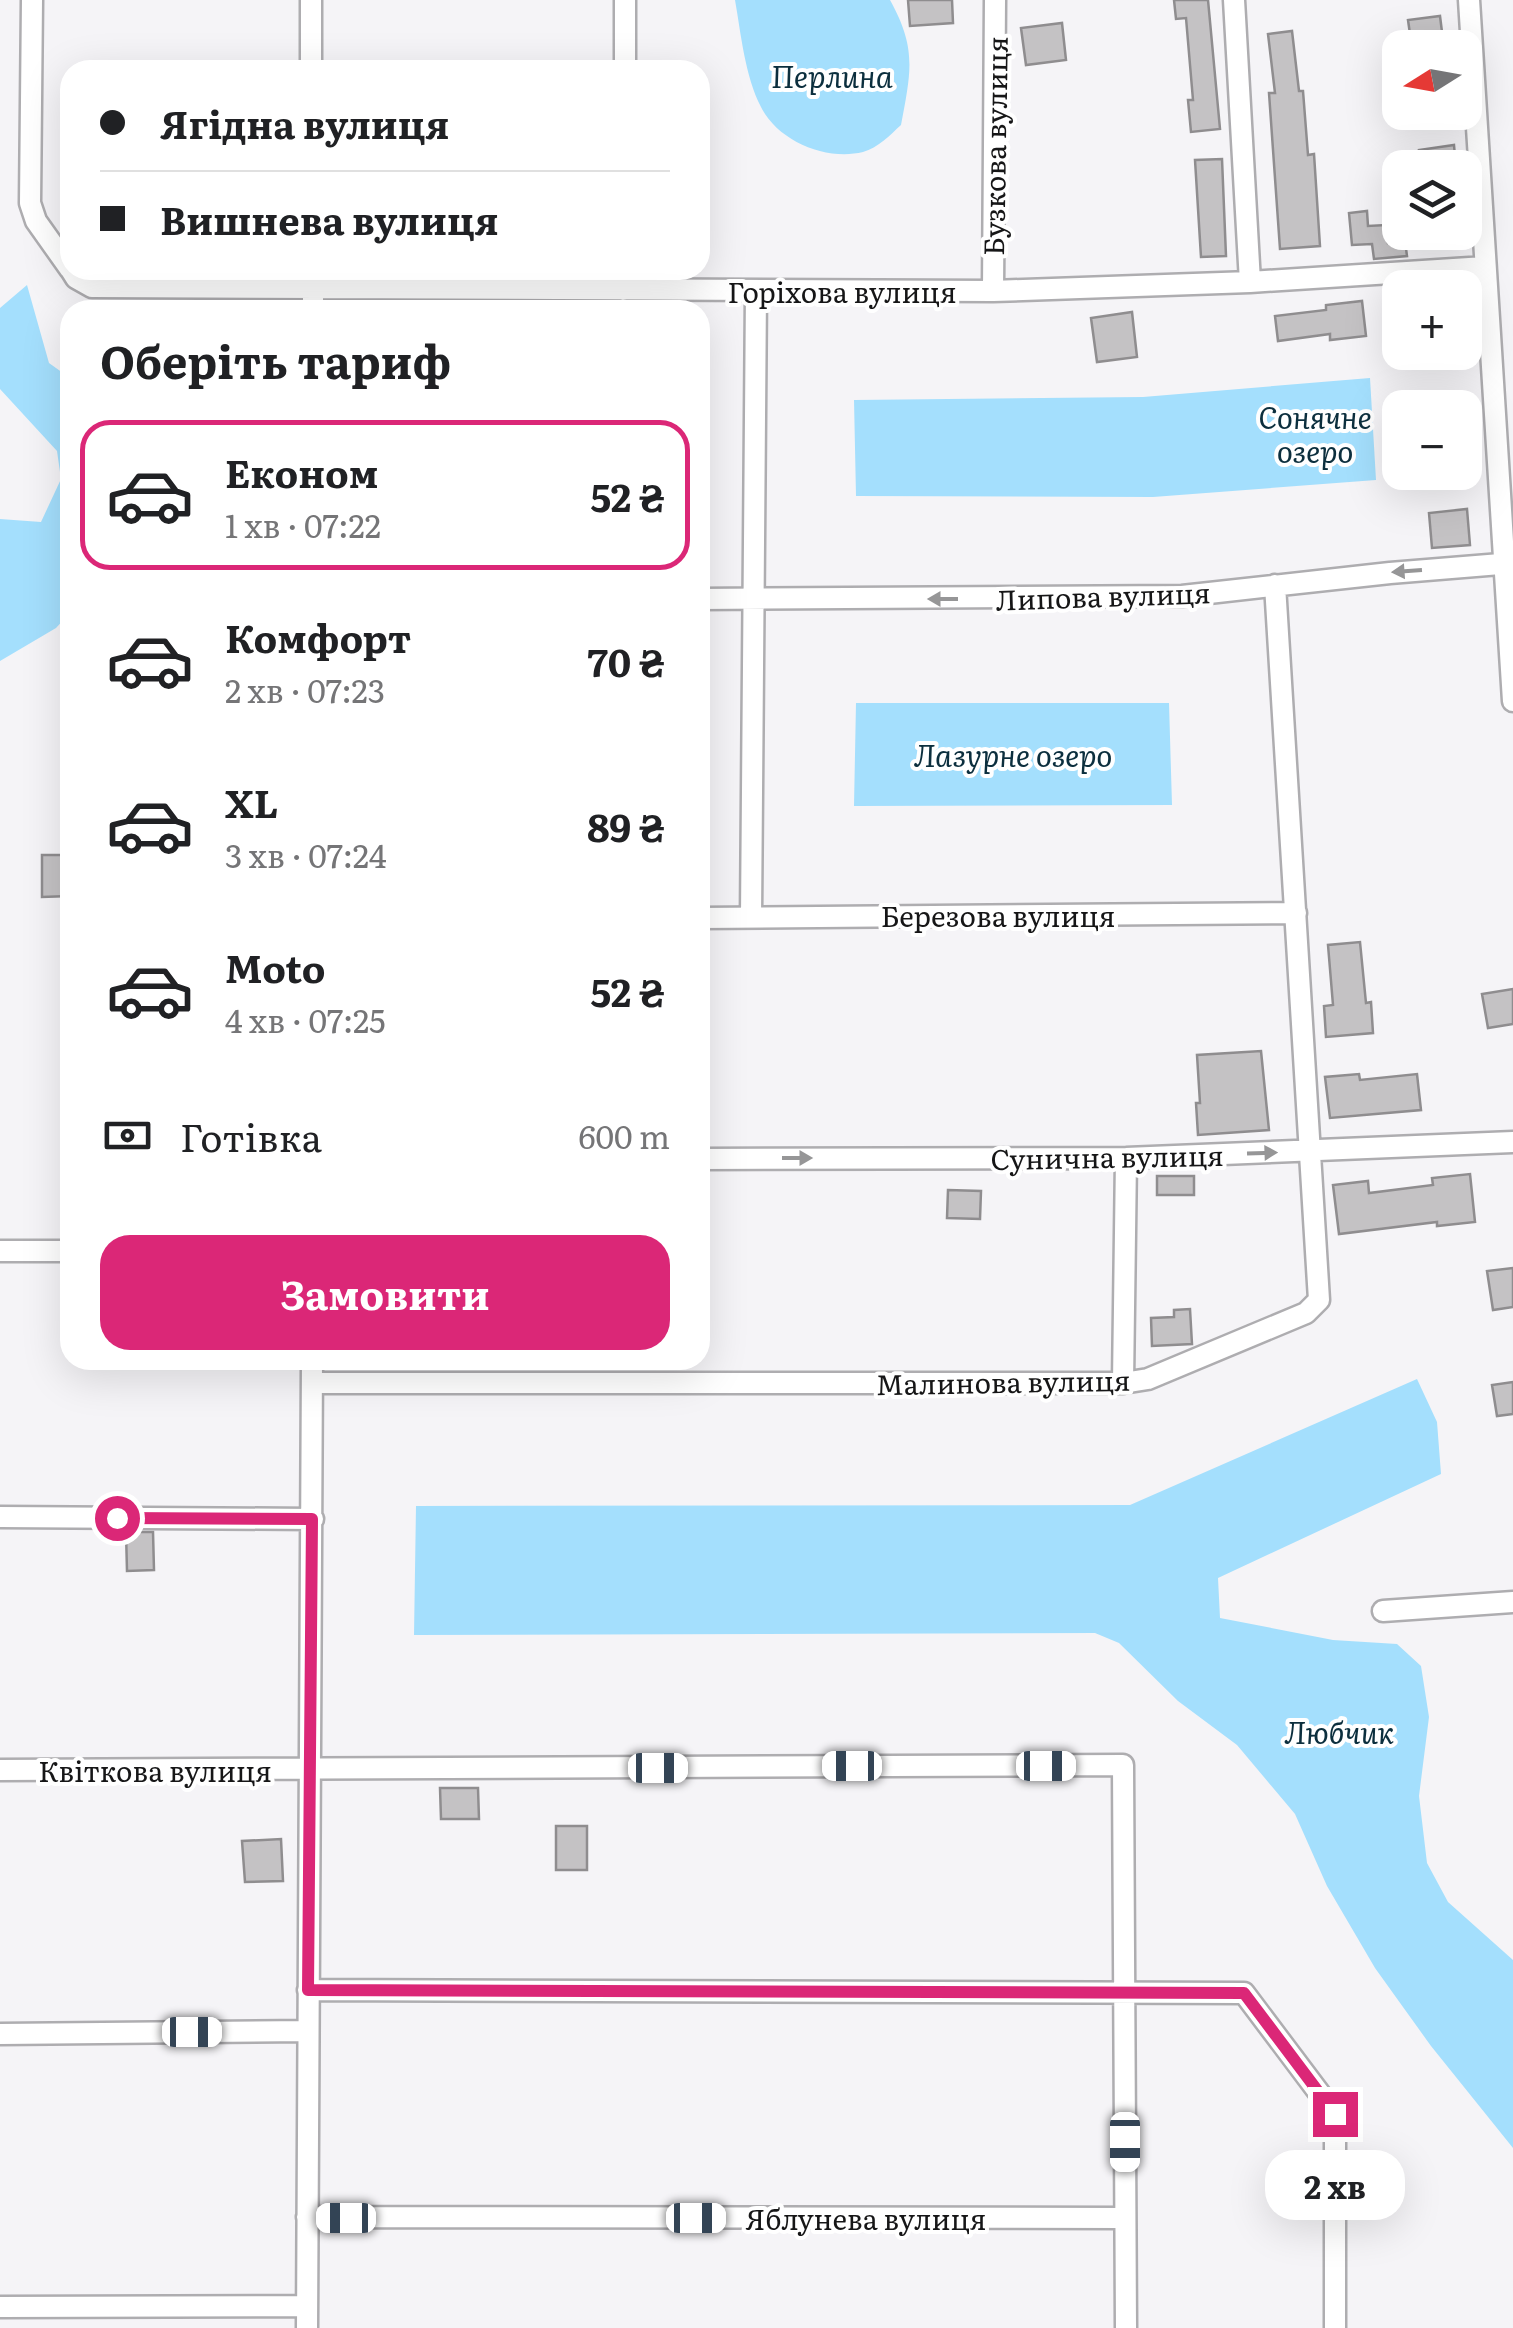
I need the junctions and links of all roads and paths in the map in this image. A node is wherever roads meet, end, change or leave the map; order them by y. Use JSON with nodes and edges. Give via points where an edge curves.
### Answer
{"nodes":[{"id":1,"x":32,"y":0,"type":"edge"},
{"id":2,"x":311,"y":0,"type":"edge"},
{"id":3,"x":625,"y":0,"type":"edge"},
{"id":4,"x":996,"y":0,"type":"edge"},
{"id":5,"x":1234,"y":0,"type":"edge"},
{"id":6,"x":1469,"y":0,"type":"edge"},
{"id":7,"x":312,"y":60,"type":"edge"},
{"id":8,"x":625,"y":60,"type":"edge"},
{"id":9,"x":60,"y":255,"type":"edge"},
{"id":10,"x":1485,"y":266,"type":"junction"},
{"id":11,"x":80,"y":280,"type":"edge"},
{"id":12,"x":624,"y":280,"type":"edge"},
{"id":13,"x":1250,"y":282,"type":"junction"},
{"id":14,"x":312,"y":290,"type":"edge"},
{"id":15,"x":756,"y":291,"type":"junction"},
{"id":16,"x":993,"y":291,"type":"junction"},
{"id":17,"x":1509,"y":563,"type":"edge"},
{"id":18,"x":1275,"y":585,"type":"junction"},
{"id":19,"x":755,"y":598,"type":"junction"},
{"id":20,"x":710,"y":599,"type":"edge"},
{"id":21,"x":1513,"y":701,"type":"edge"},
{"id":22,"x":1296,"y":913,"type":"junction"},
{"id":23,"x":750,"y":917,"type":"junction"},
{"id":24,"x":710,"y":918,"type":"edge"},
{"id":25,"x":1513,"y":1142,"type":"edge"},
{"id":26,"x":1307,"y":1151,"type":"junction"},
{"id":27,"x":710,"y":1158,"type":"edge"},
{"id":28,"x":1126,"y":1158,"type":"junction"},
{"id":29,"x":0,"y":1251,"type":"edge"},
{"id":30,"x":60,"y":1251,"type":"edge"},
{"id":31,"x":312,"y":1370,"type":"edge"},
{"id":32,"x":312,"y":1383,"type":"junction"},
{"id":33,"x":1123,"y":1383,"type":"junction"},
{"id":34,"x":0,"y":1518,"type":"edge"},
{"id":35,"x":312,"y":1519,"type":"junction"},
{"id":36,"x":1513,"y":1602,"type":"edge"},
{"id":37,"x":1383,"y":1611,"type":"dead end"},
{"id":38,"x":0,"y":1770,"type":"edge"},
{"id":39,"x":310,"y":1770,"type":"junction"},
{"id":40,"x":308,"y":1990,"type":"junction"},
{"id":41,"x":1125,"y":1992,"type":"junction"},
{"id":42,"x":307,"y":2031,"type":"junction"},
{"id":43,"x":0,"y":2034,"type":"edge"},
{"id":44,"x":307,"y":2218,"type":"junction"},
{"id":45,"x":1125,"y":2218,"type":"junction"},
{"id":46,"x":307,"y":2306,"type":"junction"},
{"id":47,"x":0,"y":2307,"type":"edge"},
{"id":48,"x":53,"y":2317,"type":"edge"},
{"id":49,"x":307,"y":2328,"type":"edge"},
{"id":50,"x":1126,"y":2328,"type":"edge"},
{"id":51,"x":1335,"y":2328,"type":"edge"}],
"edges":[{"from":1,"to":9,"type":"street","via":[[30,202]]},
{"from":2,"to":7,"type":"street"},
{"from":3,"to":8,"type":"street"},
{"from":4,"to":16,"type":"street","name":"Бузкова вулиця"},
{"from":5,"to":13,"type":"street"},
{"from":6,"to":10,"type":"street"},
{"from":10,"to":13,"type":"street","name":"Горіхова вулиця"},
{"from":10,"to":17,"type":"street"},
{"from":11,"to":14,"type":"street","name":"Горіхова вулиця","via":[[92,286]]},
{"from":12,"to":14,"type":"street","name":"Горіхова вулиця"},
{"from":12,"to":15,"type":"street","name":"Горіхова вулиця"},
{"from":13,"to":16,"type":"street","name":"Горіхова вулиця"},
{"from":15,"to":16,"type":"street","name":"Горіхова вулиця"},
{"from":15,"to":19,"type":"street"},
{"from":17,"to":18,"type":"street","name":"Липова вулиця","one_way":true},
{"from":17,"to":21,"type":"street"},
{"from":18,"to":19,"type":"street","name":"Липова вулиця","one_way":true,"via":[[1101,599]]},
{"from":18,"to":22,"type":"street","name":"Малинова вулиця"},
{"from":19,"to":20,"type":"street","name":"Липова вулиця"},
{"from":19,"to":23,"type":"street"},
{"from":22,"to":23,"type":"street","name":"Березова вулиця"},
{"from":22,"to":26,"type":"street","name":"Малинова вулиця"},
{"from":23,"to":24,"type":"street","name":"Березова вулиця"},
{"from":25,"to":26,"type":"street","name":"Сунична вулиця"},
{"from":28,"to":26,"type":"street","name":"Сунична вулиця","one_way":true},
{"from":26,"to":33,"type":"street","name":"Малинова вулиця","via":[[1319,1300],[1306,1313],[1148,1380]]},
{"from":27,"to":28,"type":"street","name":"Сунична вулиця","one_way":true},
{"from":28,"to":33,"type":"street"},
{"from":29,"to":30,"type":"street"},
{"from":31,"to":32,"type":"street"},
{"from":32,"to":33,"type":"street","name":"Малинова вулиця"},
{"from":32,"to":35,"type":"street"},
{"from":34,"to":35,"type":"street"},
{"from":35,"to":39,"type":"street"},
{"from":36,"to":37,"type":"street"},
{"from":38,"to":39,"type":"street","name":"Квіткова вулиця"},
{"from":39,"to":40,"type":"street"},
{"from":39,"to":41,"type":"street","name":"Квіткова вулиця","via":[[1123,1765]]},
{"from":40,"to":41,"type":"street"},
{"from":40,"to":42,"type":"street"},
{"from":41,"to":45,"type":"street"},
{"from":41,"to":51,"type":"street","via":[[1244,1993],[1335,2114]]},
{"from":42,"to":43,"type":"street"},
{"from":42,"to":44,"type":"street"},
{"from":44,"to":45,"type":"street","name":"Яблунева вулиця"},
{"from":44,"to":46,"type":"street"},
{"from":45,"to":50,"type":"street"},
{"from":46,"to":48,"type":"street"},
{"from":46,"to":49,"type":"street"},
{"from":47,"to":48,"type":"street"}]}
